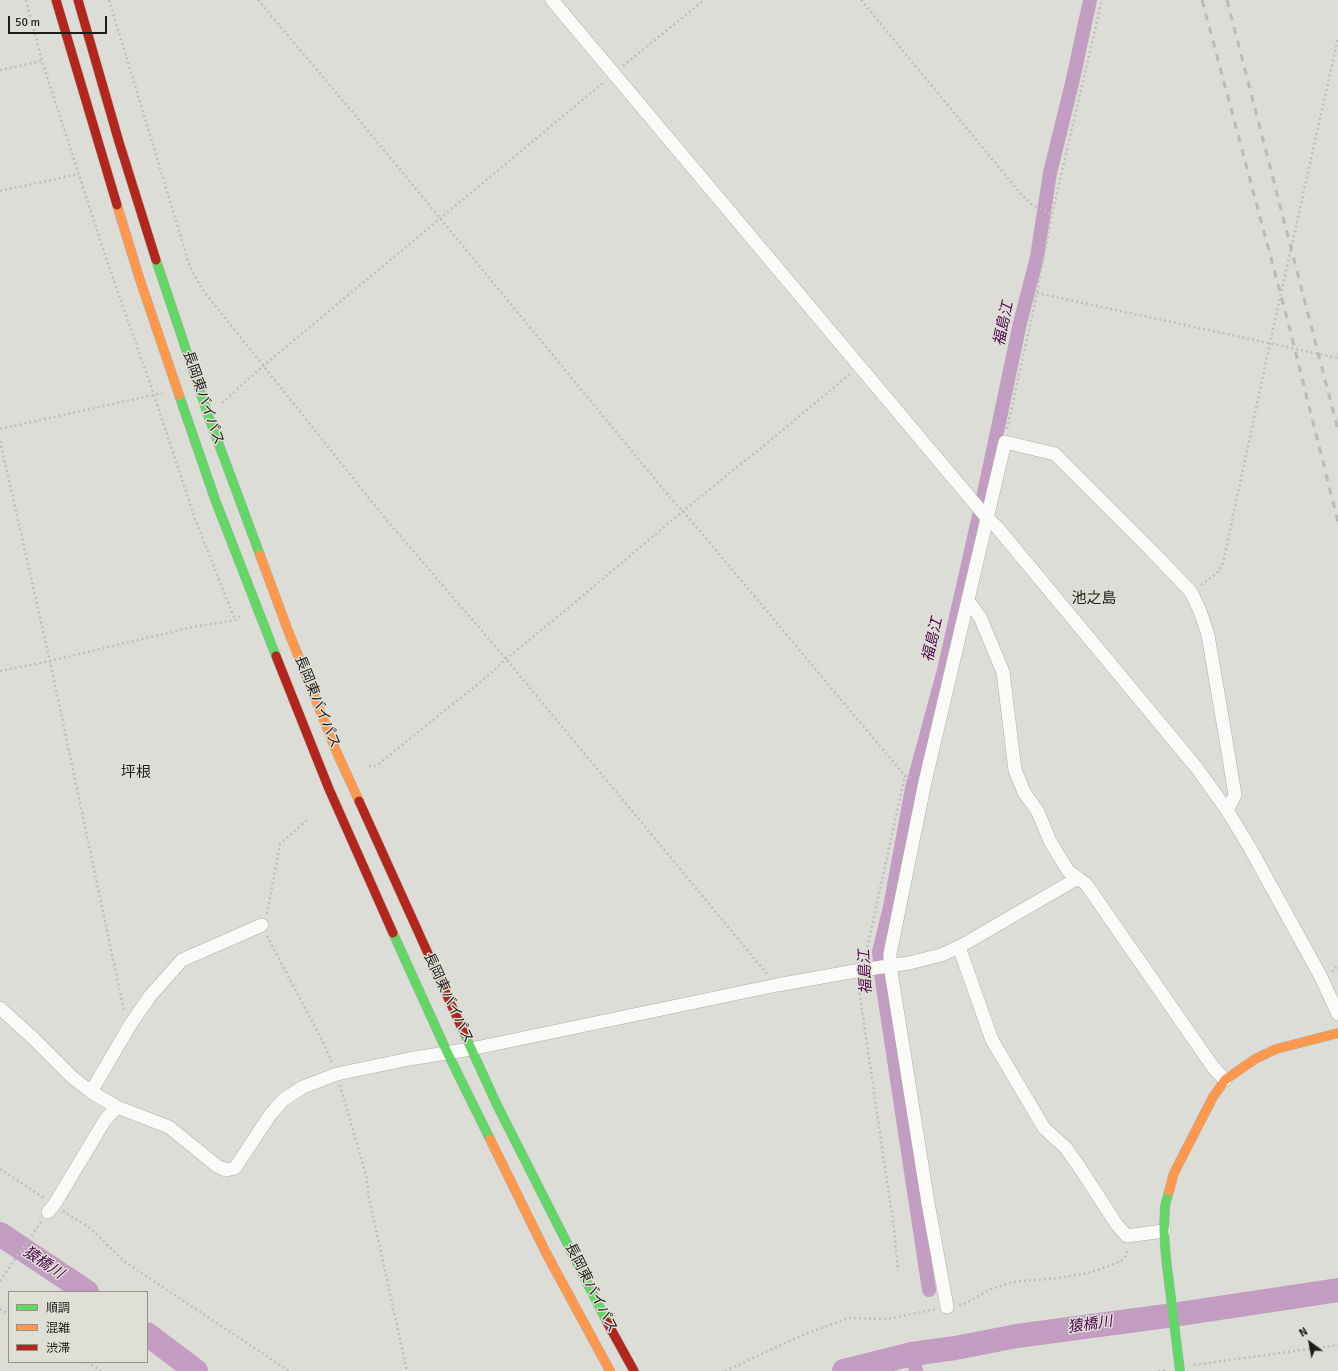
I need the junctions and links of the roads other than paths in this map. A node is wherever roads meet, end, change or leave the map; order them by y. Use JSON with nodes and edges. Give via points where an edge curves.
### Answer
{"nodes":[{"id":1,"x":56,"y":0,"type":"edge"},
{"id":2,"x":78,"y":0,"type":"edge"},
{"id":3,"x":552,"y":0,"type":"edge"},
{"id":4,"x":987,"y":518,"type":"junction"},
{"id":5,"x":968,"y":600,"type":"junction"},
{"id":6,"x":1227,"y":810,"type":"junction"},
{"id":7,"x":1078,"y":878,"type":"junction"},
{"id":8,"x":262,"y":925,"type":"road end"},
{"id":9,"x":959,"y":947,"type":"junction"},
{"id":10,"x":890,"y":965,"type":"junction"},
{"id":11,"x":0,"y":1008,"type":"edge"},
{"id":12,"x":1338,"y":1014,"type":"edge"},
{"id":13,"x":1338,"y":1033,"type":"edge"},
{"id":14,"x":472,"y":1049,"type":"junction"},
{"id":15,"x":447,"y":1052,"type":"junction"},
{"id":16,"x":1225,"y":1080,"type":"junction"},
{"id":17,"x":91,"y":1092,"type":"junction"},
{"id":18,"x":117,"y":1107,"type":"junction"},
{"id":19,"x":51,"y":1208,"type":"road end"},
{"id":20,"x":1164,"y":1231,"type":"junction"},
{"id":21,"x":947,"y":1307,"type":"road end"},
{"id":22,"x":1180,"y":1367,"type":"edge"},
{"id":23,"x":610,"y":1371,"type":"edge"},
{"id":24,"x":634,"y":1371,"type":"edge"}],
"edges":[{"from":1,"to":15,"type":"main road","name":"長岡東バイパス","via":[[139,277],[216,502],[328,789]]},
{"from":2,"to":14,"type":"main road","name":"長岡東バイパス","via":[[160,274],[208,415],[288,628],[337,753]]},
{"from":3,"to":4,"type":"street"},
{"from":4,"to":5,"type":"street"},
{"from":4,"to":6,"type":"street","via":[[1196,768]]},
{"from":4,"to":6,"type":"street","via":[[1005,442],[1055,454],[1191,592],[1208,635],[1226,740],[1235,795]]},
{"from":5,"to":7,"type":"street","via":[[980,617],[1003,672],[1015,770],[1061,860],[1068,871]]},
{"from":5,"to":10,"type":"street","via":[[925,782],[890,954]]},
{"from":6,"to":12,"type":"street","via":[[1321,977]]},
{"from":7,"to":9,"type":"street"},
{"from":7,"to":16,"type":"street","via":[[1086,884],[1213,1067]]},
{"from":8,"to":17,"type":"street","via":[[182,960],[150,996],[130,1025]]},
{"from":9,"to":10,"type":"street","via":[[941,956]]},
{"from":9,"to":20,"type":"street","via":[[992,1040],[1044,1128],[1066,1148],[1127,1236]]},
{"from":10,"to":14,"type":"street","via":[[777,985]]},
{"from":10,"to":21,"type":"street"},
{"from":11,"to":17,"type":"street"},
{"from":13,"to":16,"type":"main road","via":[[1276,1049],[1255,1058]]},
{"from":14,"to":15,"type":"street"},
{"from":14,"to":24,"type":"main road","name":"長岡東バイパス","via":[[497,1105]]},
{"from":15,"to":18,"type":"street","via":[[337,1074],[303,1087],[283,1100],[257,1133],[235,1168],[226,1170],[217,1166],[169,1127]]},
{"from":15,"to":23,"type":"main road","name":"長岡東バイパス","via":[[546,1253]]},
{"from":16,"to":20,"type":"main road","via":[[1213,1097],[1174,1172],[1165,1206]]},
{"from":17,"to":18,"type":"street"},
{"from":18,"to":19,"type":"street","via":[[106,1120]]},
{"from":20,"to":22,"type":"main road"}]}
